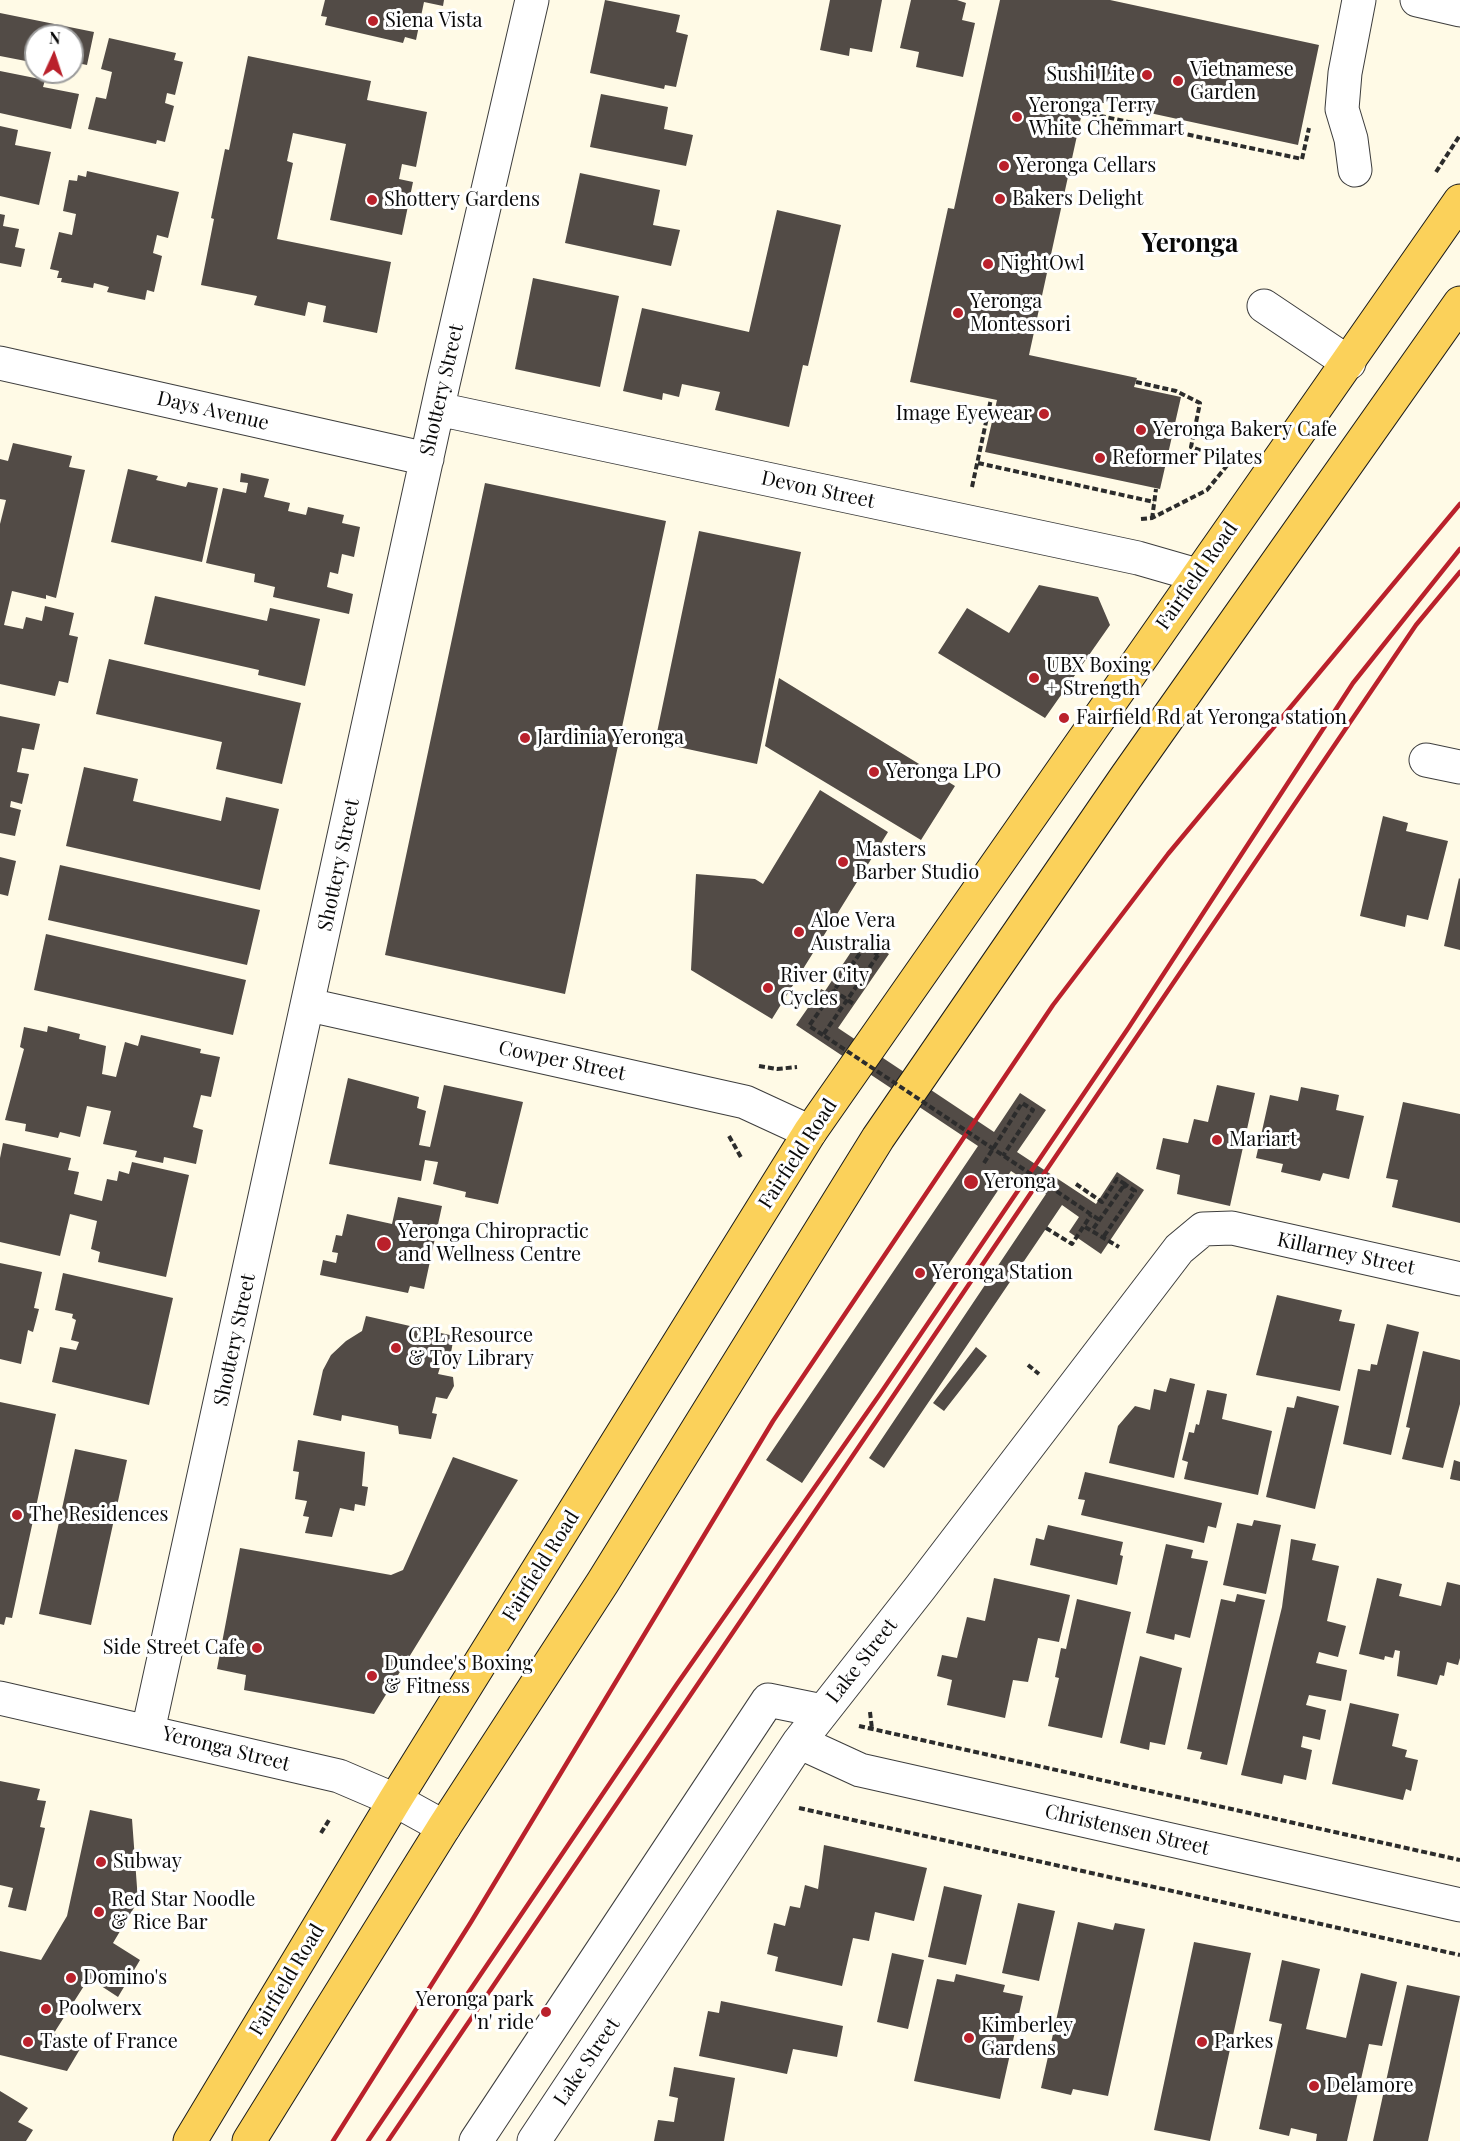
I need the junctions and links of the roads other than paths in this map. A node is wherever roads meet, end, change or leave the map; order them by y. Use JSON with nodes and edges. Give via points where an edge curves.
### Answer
{"nodes":[{"id":1,"x":532,"y":0,"type":"edge"},
{"id":2,"x":1359,"y":0,"type":"edge"},
{"id":3,"x":1417,"y":0,"type":"edge"},
{"id":4,"x":1460,"y":10,"type":"edge"},
{"id":5,"x":1355,"y":170,"type":"dead end"},
{"id":6,"x":1460,"y":201,"type":"edge"},
{"id":7,"x":1460,"y":303,"type":"edge"},
{"id":8,"x":1264,"y":306,"type":"dead end"},
{"id":9,"x":0,"y":363,"type":"edge"},
{"id":10,"x":1348,"y":363,"type":"junction"},
{"id":11,"x":438,"y":409,"type":"junction"},
{"id":12,"x":427,"y":459,"type":"junction"},
{"id":13,"x":1197,"y":575,"type":"junction"},
{"id":14,"x":1426,"y":760,"type":"dead end"},
{"id":15,"x":1460,"y":767,"type":"edge"},
{"id":16,"x":309,"y":1005,"type":"junction"},
{"id":17,"x":810,"y":1132,"type":"junction"},
{"id":18,"x":1232,"y":1228,"type":"joint"},
{"id":19,"x":1460,"y":1279,"type":"edge"},
{"id":20,"x":0,"y":1698,"type":"edge"},
{"id":21,"x":822,"y":1711,"type":"junction"},
{"id":22,"x":148,"y":1731,"type":"junction"},
{"id":23,"x":799,"y":1742,"type":"junction"},
{"id":24,"x":395,"y":1800,"type":"junction"},
{"id":25,"x":444,"y":1827,"type":"junction"},
{"id":26,"x":1460,"y":1905,"type":"edge"},
{"id":27,"x":190,"y":2141,"type":"edge"},
{"id":28,"x":249,"y":2141,"type":"edge"},
{"id":29,"x":476,"y":2141,"type":"edge"},
{"id":30,"x":534,"y":2141,"type":"edge"}],
"edges":[{"from":1,"to":11,"type":"street","name":"Shottery Street"},
{"from":2,"to":5,"type":"street","via":[[1342,109]]},
{"from":3,"to":4,"type":"street"},
{"from":6,"to":10,"type":"main road","name":"Fairfield Road"},
{"from":7,"to":25,"type":"main road","via":[[878,1138],[603,1582]]},
{"from":8,"to":10,"type":"street"},
{"from":9,"to":12,"type":"street","name":"Days Avenue"},
{"from":10,"to":13,"type":"main road","name":"Fairfield Road"},
{"from":11,"to":12,"type":"street","name":"Shottery Street"},
{"from":11,"to":13,"type":"street","name":"Devon Street","via":[[1138,558]]},
{"from":12,"to":16,"type":"street","name":"Shottery Street"},
{"from":13,"to":17,"type":"main road","name":"Fairfield Road"},
{"from":14,"to":15,"type":"street"},
{"from":16,"to":17,"type":"street","name":"Cowper Street","via":[[745,1102]]},
{"from":16,"to":22,"type":"street","name":"Shottery Street"},
{"from":17,"to":24,"type":"main road","name":"Fairfield Road"},
{"from":18,"to":19,"type":"street","name":"Killarney Street"},
{"from":18,"to":21,"type":"street","name":"Lake Street","via":[[1203,1229],[1179,1249]]},
{"from":20,"to":22,"type":"street","name":"Yeronga Street"},
{"from":21,"to":23,"type":"street","name":"Lake Street"},
{"from":21,"to":29,"type":"street","via":[[768,1700]]},
{"from":22,"to":24,"type":"street","name":"Yeronga Street","via":[[339,1776]]},
{"from":23,"to":26,"type":"street","name":"Christensen Street","via":[[860,1770]]},
{"from":23,"to":30,"type":"street","name":"Lake Street"},
{"from":24,"to":25,"type":"street","name":"Yeronga Street"},
{"from":24,"to":27,"type":"main road","name":"Fairfield Road"},
{"from":25,"to":28,"type":"main road"}]}
